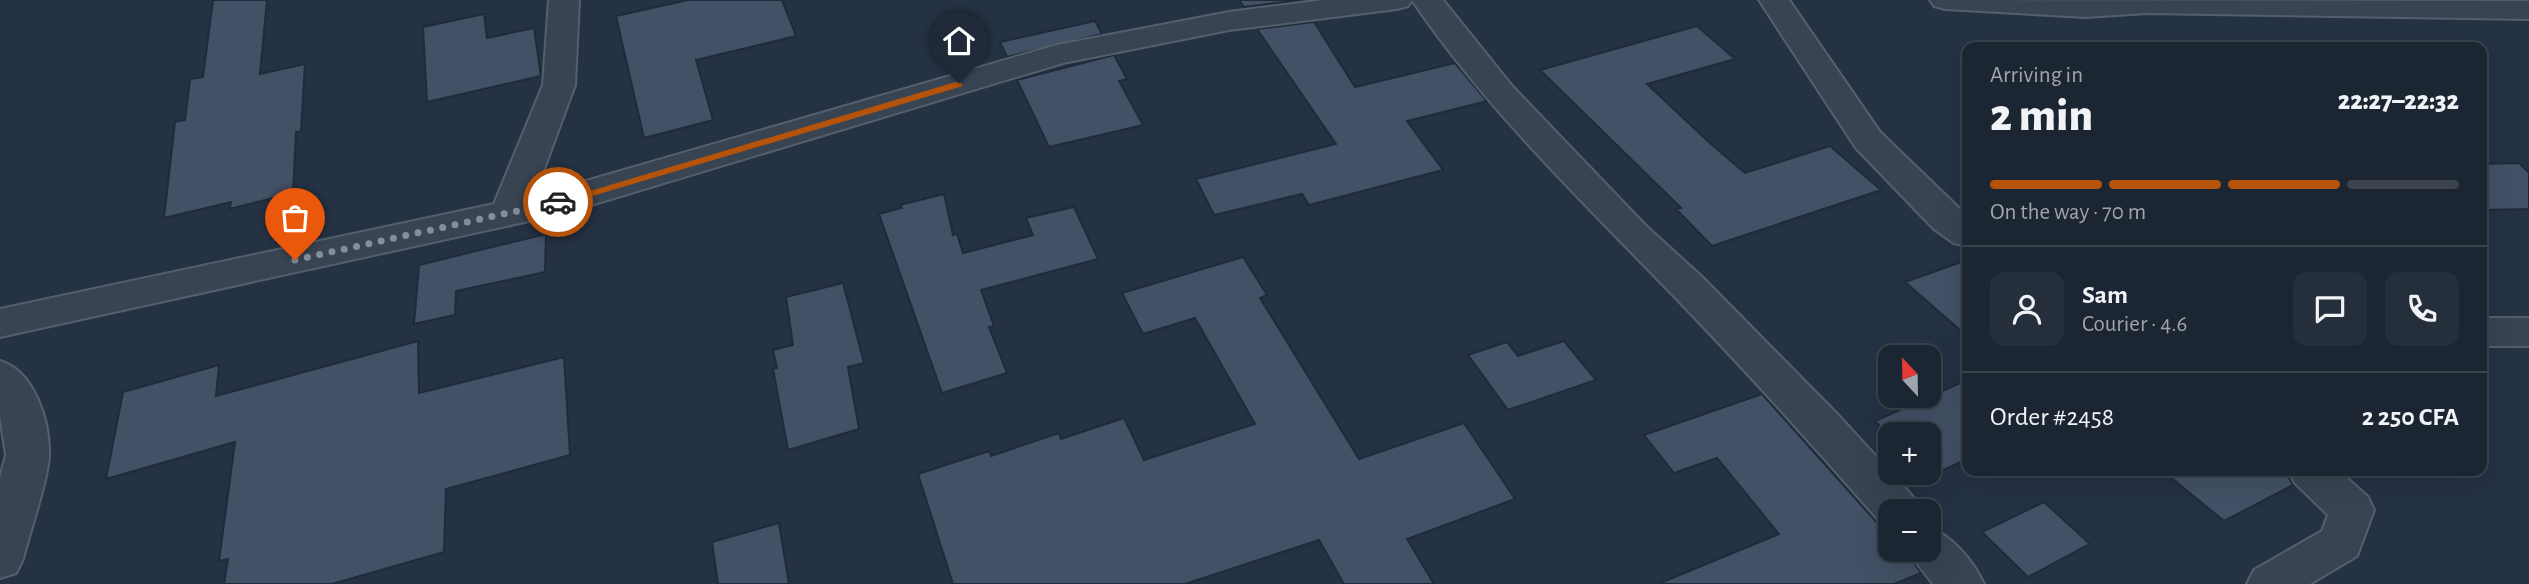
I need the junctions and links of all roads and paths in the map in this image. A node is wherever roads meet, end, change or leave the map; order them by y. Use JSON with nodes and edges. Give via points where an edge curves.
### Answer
{"nodes":[{"id":1,"x":564,"y":0,"type":"edge"},
{"id":2,"x":1397,"y":0,"type":"edge"},
{"id":3,"x":1427,"y":0,"type":"edge"},
{"id":4,"x":1774,"y":0,"type":"edge"},
{"id":5,"x":1945,"y":0,"type":"edge"},
{"id":6,"x":2219,"y":3,"type":"edge"},
{"id":7,"x":2529,"y":10,"type":"edge"},
{"id":8,"x":509,"y":213,"type":"junction"},
{"id":9,"x":1962,"y":230,"type":"edge"},
{"id":10,"x":0,"y":324,"type":"edge"},
{"id":11,"x":2487,"y":332,"type":"edge"},
{"id":12,"x":2529,"y":332,"type":"edge"},
{"id":13,"x":0,"y":376,"type":"edge"},
{"id":14,"x":2316,"y":476,"type":"edge"},
{"id":15,"x":1887,"y":499,"type":"edge"},
{"id":16,"x":0,"y":559,"type":"edge"},
{"id":17,"x":1941,"y":561,"type":"edge"},
{"id":18,"x":1961,"y":584,"type":"edge"},
{"id":19,"x":2270,"y":584,"type":"edge"}],
"edges":[{"from":1,"to":8,"type":"street","via":[[559,85]]},
{"from":2,"to":8,"type":"street","via":[[1229,21],[1056,55],[561,202]]},
{"from":3,"to":15,"type":"street","via":[[1500,93]]},
{"from":4,"to":9,"type":"street","via":[[1868,140]]},
{"from":5,"to":6,"type":"street","via":[[2085,8]]},
{"from":6,"to":7,"type":"street"},
{"from":8,"to":10,"type":"street"},
{"from":11,"to":12,"type":"street"},
{"from":13,"to":16,"type":"street","via":[[18,399],[29,455]]},
{"from":14,"to":19,"type":"street","via":[[2353,510],[2342,542]]},
{"from":17,"to":18,"type":"street"}]}
